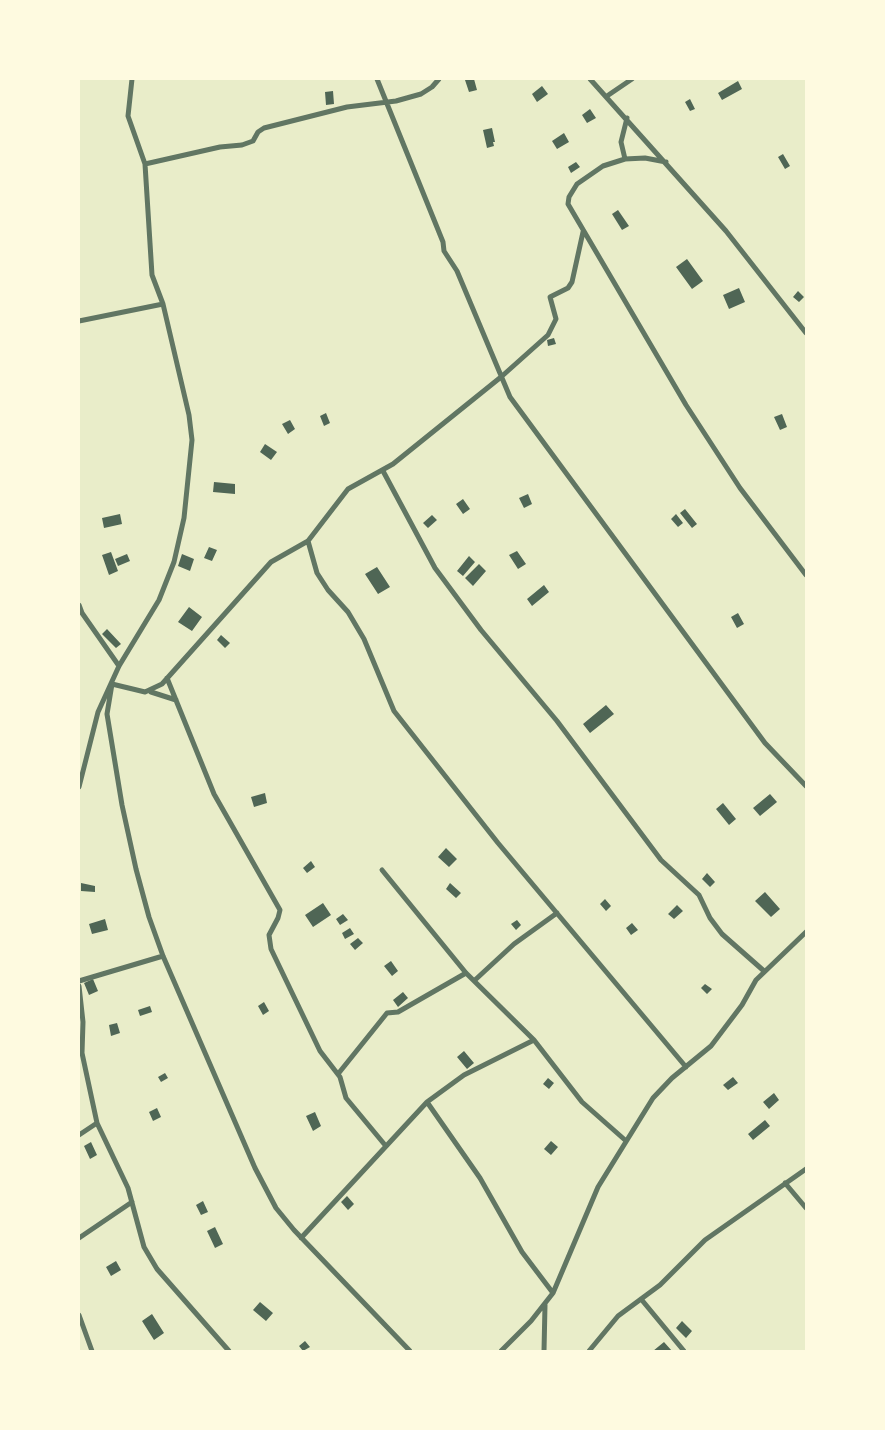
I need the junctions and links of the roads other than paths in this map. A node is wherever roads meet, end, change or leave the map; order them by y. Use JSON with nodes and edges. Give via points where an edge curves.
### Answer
{"nodes":[{"id":1,"x":132,"y":79,"type":"edge"},
{"id":2,"x":377,"y":79,"type":"edge"},
{"id":3,"x":439,"y":79,"type":"edge"},
{"id":4,"x":590,"y":79,"type":"edge"},
{"id":5,"x":632,"y":79,"type":"edge"},
{"id":6,"x":607,"y":96,"type":"junction"},
{"id":7,"x":385,"y":102,"type":"junction"},
{"id":8,"x":627,"y":118,"type":"junction"},
{"id":9,"x":625,"y":159,"type":"junction"},
{"id":10,"x":666,"y":162,"type":"junction"},
{"id":11,"x":145,"y":164,"type":"junction"},
{"id":12,"x":583,"y":232,"type":"junction"},
{"id":13,"x":163,"y":304,"type":"junction"},
{"id":14,"x":79,"y":321,"type":"edge"},
{"id":15,"x":806,"y":333,"type":"edge"},
{"id":16,"x":501,"y":377,"type":"junction"},
{"id":17,"x":383,"y":471,"type":"junction"},
{"id":18,"x":308,"y":541,"type":"junction"},
{"id":19,"x":806,"y":575,"type":"edge"},
{"id":20,"x":79,"y":605,"type":"edge"},
{"id":21,"x":80,"y":614,"type":"edge"},
{"id":22,"x":119,"y":666,"type":"junction"},
{"id":23,"x":167,"y":678,"type":"junction"},
{"id":24,"x":112,"y":684,"type":"junction"},
{"id":25,"x":151,"y":692,"type":"junction"},
{"id":26,"x":176,"y":701,"type":"junction"},
{"id":27,"x":806,"y":786,"type":"edge"},
{"id":28,"x":79,"y":787,"type":"edge"},
{"id":29,"x":382,"y":870,"type":"dead end"},
{"id":30,"x":557,"y":913,"type":"junction"},
{"id":31,"x":806,"y":932,"type":"edge"},
{"id":32,"x":163,"y":956,"type":"junction"},
{"id":33,"x":764,"y":971,"type":"junction"},
{"id":34,"x":466,"y":973,"type":"junction"},
{"id":35,"x":475,"y":980,"type":"junction"},
{"id":36,"x":79,"y":984,"type":"edge"},
{"id":37,"x":81,"y":1028,"type":"edge"},
{"id":38,"x":534,"y":1040,"type":"junction"},
{"id":39,"x":686,"y":1067,"type":"junction"},
{"id":40,"x":338,"y":1074,"type":"junction"},
{"id":41,"x":427,"y":1102,"type":"junction"},
{"id":42,"x":97,"y":1123,"type":"junction"},
{"id":43,"x":79,"y":1136,"type":"edge"},
{"id":44,"x":625,"y":1140,"type":"junction"},
{"id":45,"x":385,"y":1145,"type":"junction"},
{"id":46,"x":806,"y":1169,"type":"edge"},
{"id":47,"x":785,"y":1184,"type":"junction"},
{"id":48,"x":132,"y":1202,"type":"junction"},
{"id":49,"x":806,"y":1208,"type":"edge"},
{"id":50,"x":79,"y":1238,"type":"edge"},
{"id":51,"x":301,"y":1238,"type":"junction"},
{"id":52,"x":553,"y":1293,"type":"junction"},
{"id":53,"x":641,"y":1299,"type":"junction"},
{"id":54,"x":545,"y":1304,"type":"junction"},
{"id":55,"x":79,"y":1315,"type":"edge"},
{"id":56,"x":92,"y":1351,"type":"edge"},
{"id":57,"x":229,"y":1351,"type":"edge"},
{"id":58,"x":410,"y":1351,"type":"edge"},
{"id":59,"x":501,"y":1351,"type":"edge"},
{"id":60,"x":544,"y":1351,"type":"edge"},
{"id":61,"x":589,"y":1351,"type":"edge"},
{"id":62,"x":684,"y":1351,"type":"edge"}],
"edges":[{"from":1,"to":11,"type":"street","via":[[128,116]]},
{"from":2,"to":7,"type":"street"},
{"from":3,"to":7,"type":"street","via":[[421,94]]},
{"from":4,"to":6,"type":"street"},
{"from":5,"to":6,"type":"street"},
{"from":6,"to":8,"type":"street"},
{"from":7,"to":11,"type":"street","via":[[264,128],[253,141],[242,145]]},
{"from":7,"to":16,"type":"street","via":[[444,251],[457,271]]},
{"from":8,"to":9,"type":"street","via":[[621,142]]},
{"from":8,"to":10,"type":"street"},
{"from":9,"to":10,"type":"street"},
{"from":9,"to":12,"type":"street","via":[[593,171],[572,192],[568,204]]},
{"from":10,"to":15,"type":"street"},
{"from":11,"to":13,"type":"street","via":[[151,263]]},
{"from":12,"to":16,"type":"street","via":[[571,285],[550,297],[556,319],[552,330]]},
{"from":12,"to":19,"type":"street","via":[[686,405],[740,488]]},
{"from":13,"to":14,"type":"street"},
{"from":13,"to":22,"type":"street","via":[[191,427],[184,518],[164,588]]},
{"from":16,"to":17,"type":"street"},
{"from":16,"to":27,"type":"street","via":[[510,397],[765,743]]},
{"from":17,"to":18,"type":"street","via":[[343,493]]},
{"from":17,"to":33,"type":"street","via":[[435,568],[481,630],[557,721],[661,860],[699,895],[722,934]]},
{"from":18,"to":23,"type":"street","via":[[271,562]]},
{"from":18,"to":30,"type":"street","via":[[317,573],[364,639],[394,711]]},
{"from":20,"to":21,"type":"street"},
{"from":21,"to":22,"type":"street"},
{"from":22,"to":24,"type":"street"},
{"from":23,"to":25,"type":"street"},
{"from":23,"to":26,"type":"street"},
{"from":24,"to":25,"type":"street"},
{"from":24,"to":28,"type":"street","via":[[98,712]]},
{"from":24,"to":32,"type":"street","via":[[107,714],[122,805]]},
{"from":25,"to":26,"type":"street"},
{"from":26,"to":40,"type":"street","via":[[214,794],[280,910],[269,935],[271,949],[320,1051]]},
{"from":29,"to":34,"type":"street"},
{"from":30,"to":35,"type":"street"},
{"from":30,"to":39,"type":"street"},
{"from":31,"to":33,"type":"street"},
{"from":32,"to":36,"type":"street"},
{"from":32,"to":51,"type":"street","via":[[255,1168],[276,1208]]},
{"from":33,"to":39,"type":"street","via":[[721,1034]]},
{"from":34,"to":35,"type":"street"},
{"from":34,"to":40,"type":"street","via":[[398,1012],[387,1013]]},
{"from":35,"to":38,"type":"street"},
{"from":36,"to":37,"type":"street"},
{"from":37,"to":42,"type":"street"},
{"from":38,"to":41,"type":"street","via":[[464,1075]]},
{"from":38,"to":44,"type":"street","via":[[582,1102]]},
{"from":39,"to":44,"type":"street","via":[[653,1098]]},
{"from":40,"to":45,"type":"street","via":[[346,1098]]},
{"from":41,"to":45,"type":"street"},
{"from":41,"to":52,"type":"street"},
{"from":42,"to":43,"type":"street"},
{"from":42,"to":48,"type":"street"},
{"from":44,"to":52,"type":"street","via":[[594,1194]]},
{"from":45,"to":51,"type":"street"},
{"from":46,"to":47,"type":"street"},
{"from":47,"to":49,"type":"street"},
{"from":47,"to":53,"type":"street","via":[[705,1240]]},
{"from":48,"to":50,"type":"street"},
{"from":48,"to":57,"type":"street","via":[[150,1259]]},
{"from":51,"to":58,"type":"street"},
{"from":52,"to":54,"type":"street"},
{"from":53,"to":61,"type":"street","via":[[609,1325]]},
{"from":53,"to":62,"type":"street"},
{"from":54,"to":59,"type":"street"},
{"from":54,"to":60,"type":"street"},
{"from":55,"to":56,"type":"street"}]}
